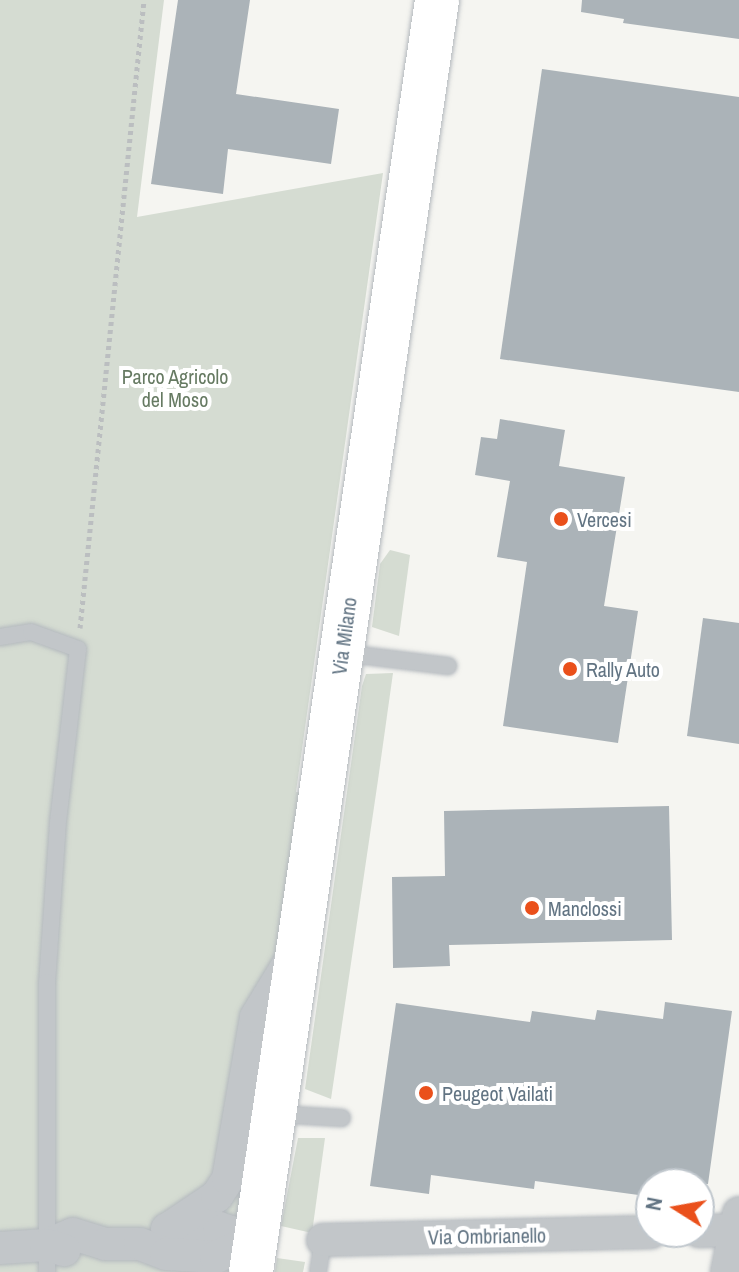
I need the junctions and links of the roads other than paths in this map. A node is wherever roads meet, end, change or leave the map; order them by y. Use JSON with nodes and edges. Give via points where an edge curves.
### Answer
{"nodes":[{"id":1,"x":437,"y":0,"type":"edge"},
{"id":2,"x":0,"y":637,"type":"edge"},
{"id":3,"x":341,"y":653,"type":"junction"},
{"id":4,"x":448,"y":666,"type":"dead end"},
{"id":5,"x":298,"y":948,"type":"junction"},
{"id":6,"x":273,"y":1114,"type":"junction"},
{"id":7,"x":342,"y":1118,"type":"dead end"},
{"id":8,"x":738,"y":1224,"type":"edge"},
{"id":9,"x":715,"y":1228,"type":"edge"},
{"id":10,"x":635,"y":1232,"type":"edge"},
{"id":11,"x":323,"y":1240,"type":"joint"},
{"id":12,"x":0,"y":1248,"type":"edge"},
{"id":13,"x":166,"y":1250,"type":"edge"},
{"id":14,"x":253,"y":1256,"type":"edge"},
{"id":15,"x":47,"y":1259,"type":"edge"},
{"id":16,"x":318,"y":1272,"type":"edge"},
{"id":17,"x":727,"y":1272,"type":"edge"}],
"edges":[{"from":1,"to":3,"type":"main road","name":"Via Milano"},
{"from":2,"to":15,"type":"lane","via":[[31,632],[78,649],[47,982]]},
{"from":3,"to":4,"type":"lane"},
{"from":3,"to":5,"type":"main road","name":"Via Milano"},
{"from":5,"to":6,"type":"main road","name":"Via Milano"},
{"from":5,"to":13,"type":"street","via":[[256,1017],[228,1179]]},
{"from":6,"to":7,"type":"lane"},
{"from":6,"to":14,"type":"main road","name":"Via Milano"},
{"from":8,"to":9,"type":"street"},
{"from":8,"to":17,"type":"street"},
{"from":10,"to":11,"type":"street","name":"Via Ombrianello"},
{"from":11,"to":16,"type":"lane"},
{"from":12,"to":15,"type":"street"},
{"from":13,"to":14,"type":"street"},
{"from":13,"to":15,"type":"street","via":[[105,1244],[73,1234]]}]}
